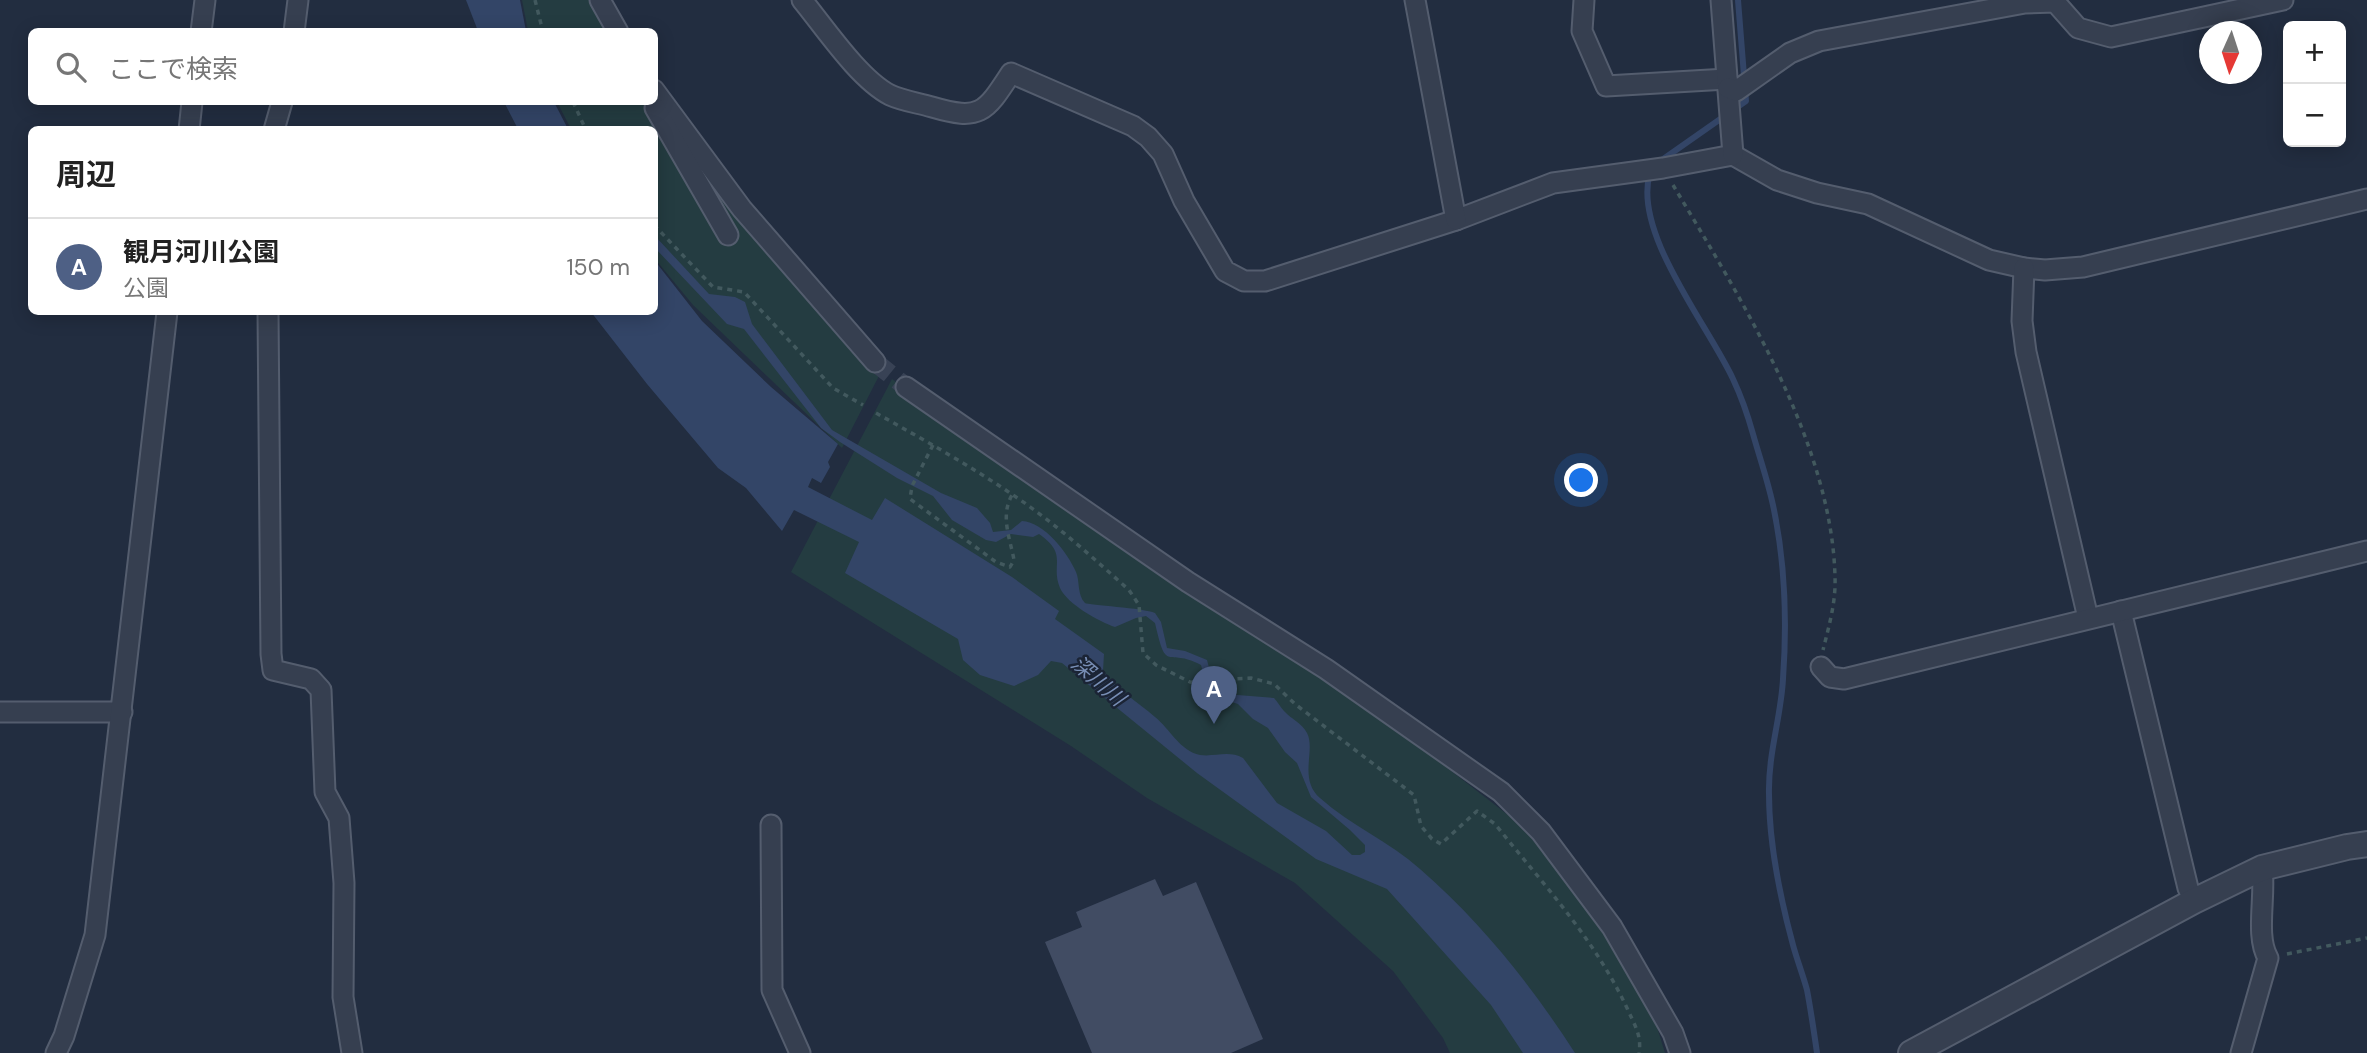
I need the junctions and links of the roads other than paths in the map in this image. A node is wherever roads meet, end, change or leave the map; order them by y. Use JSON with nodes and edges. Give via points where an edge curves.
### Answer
{"nodes":[{"id":1,"x":205,"y":0,"type":"edge"},
{"id":2,"x":298,"y":0,"type":"edge"},
{"id":3,"x":600,"y":0,"type":"edge"},
{"id":4,"x":802,"y":0,"type":"edge"},
{"id":5,"x":1415,"y":0,"type":"edge"},
{"id":6,"x":1584,"y":0,"type":"edge"},
{"id":7,"x":1721,"y":0,"type":"edge"},
{"id":8,"x":2283,"y":0,"type":"edge"},
{"id":9,"x":202,"y":28,"type":"edge"},
{"id":10,"x":294,"y":28,"type":"edge"},
{"id":11,"x":616,"y":28,"type":"edge"},
{"id":12,"x":1728,"y":84,"type":"junction"},
{"id":13,"x":658,"y":95,"type":"edge"},
{"id":14,"x":192,"y":105,"type":"edge"},
{"id":15,"x":281,"y":105,"type":"edge"},
{"id":16,"x":655,"y":105,"type":"edge"},
{"id":17,"x":189,"y":126,"type":"edge"},
{"id":18,"x":275,"y":126,"type":"edge"},
{"id":19,"x":1733,"y":155,"type":"junction"},
{"id":20,"x":2367,"y":199,"type":"edge"},
{"id":21,"x":1456,"y":220,"type":"junction"},
{"id":22,"x":728,"y":235,"type":"dead end"},
{"id":23,"x":2024,"y":268,"type":"junction"},
{"id":24,"x":167,"y":315,"type":"edge"},
{"id":25,"x":268,"y":315,"type":"edge"},
{"id":26,"x":875,"y":362,"type":"tunnel mouth"},
{"id":27,"x":906,"y":387,"type":"tunnel mouth"},
{"id":28,"x":2367,"y":551,"type":"edge"},
{"id":29,"x":2120,"y":611,"type":"junction"},
{"id":30,"x":2088,"y":618,"type":"junction"},
{"id":31,"x":1821,"y":667,"type":"road end"},
{"id":32,"x":0,"y":712,"type":"edge"},
{"id":33,"x":122,"y":712,"type":"junction"},
{"id":34,"x":771,"y":825,"type":"dead end"},
{"id":35,"x":2367,"y":844,"type":"edge"},
{"id":36,"x":2262,"y":868,"type":"junction"},
{"id":37,"x":2194,"y":901,"type":"junction"},
{"id":38,"x":56,"y":1053,"type":"edge"},
{"id":39,"x":352,"y":1053,"type":"edge"},
{"id":40,"x":800,"y":1053,"type":"edge"},
{"id":41,"x":1680,"y":1053,"type":"edge"},
{"id":42,"x":1911,"y":1053,"type":"edge"},
{"id":43,"x":2241,"y":1053,"type":"edge"}],
"edges":[{"from":1,"to":9,"type":"street"},
{"from":2,"to":10,"type":"street"},
{"from":3,"to":11,"type":"street"},
{"from":4,"to":21,"type":"street","via":[[866,78],[891,95],[958,115],[977,112],[993,101],[1011,74],[1133,126],[1163,154],[1225,271],[1244,281],[1265,281]]},
{"from":5,"to":21,"type":"street"},
{"from":6,"to":12,"type":"street","via":[[1582,31],[1606,86]]},
{"from":7,"to":12,"type":"street"},
{"from":8,"to":12,"type":"street","via":[[2110,37],[2078,28],[2055,2],[2025,4],[1819,41],[1790,53],[1736,91]]},
{"from":12,"to":19,"type":"street"},
{"from":13,"to":26,"type":"street","via":[[742,209]]},
{"from":14,"to":17,"type":"street"},
{"from":15,"to":18,"type":"street"},
{"from":16,"to":22,"type":"street"},
{"from":19,"to":21,"type":"street","via":[[1553,183]]},
{"from":19,"to":23,"type":"street","via":[[1777,180],[1868,204],[1989,260]]},
{"from":20,"to":23,"type":"street","via":[[2083,267]]},
{"from":23,"to":30,"type":"street","via":[[2026,352]]},
{"from":24,"to":33,"type":"street"},
{"from":25,"to":39,"type":"street","via":[[271,654],[273,670],[311,679],[321,690],[325,792],[340,818],[343,997]]},
{"from":27,"to":41,"type":"street","via":[[1501,792],[1541,832],[1612,927]]},
{"from":28,"to":29,"type":"street"},
{"from":29,"to":30,"type":"street"},
{"from":29,"to":37,"type":"street"},
{"from":30,"to":31,"type":"street","via":[[1844,679],[1830,677]]},
{"from":32,"to":33,"type":"street"},
{"from":33,"to":38,"type":"street","via":[[95,935]]},
{"from":34,"to":40,"type":"street","via":[[772,990]]},
{"from":35,"to":36,"type":"street"},
{"from":36,"to":37,"type":"street"},
{"from":36,"to":43,"type":"street","via":[[2262,948],[2268,958]]},
{"from":37,"to":42,"type":"street"}]}
